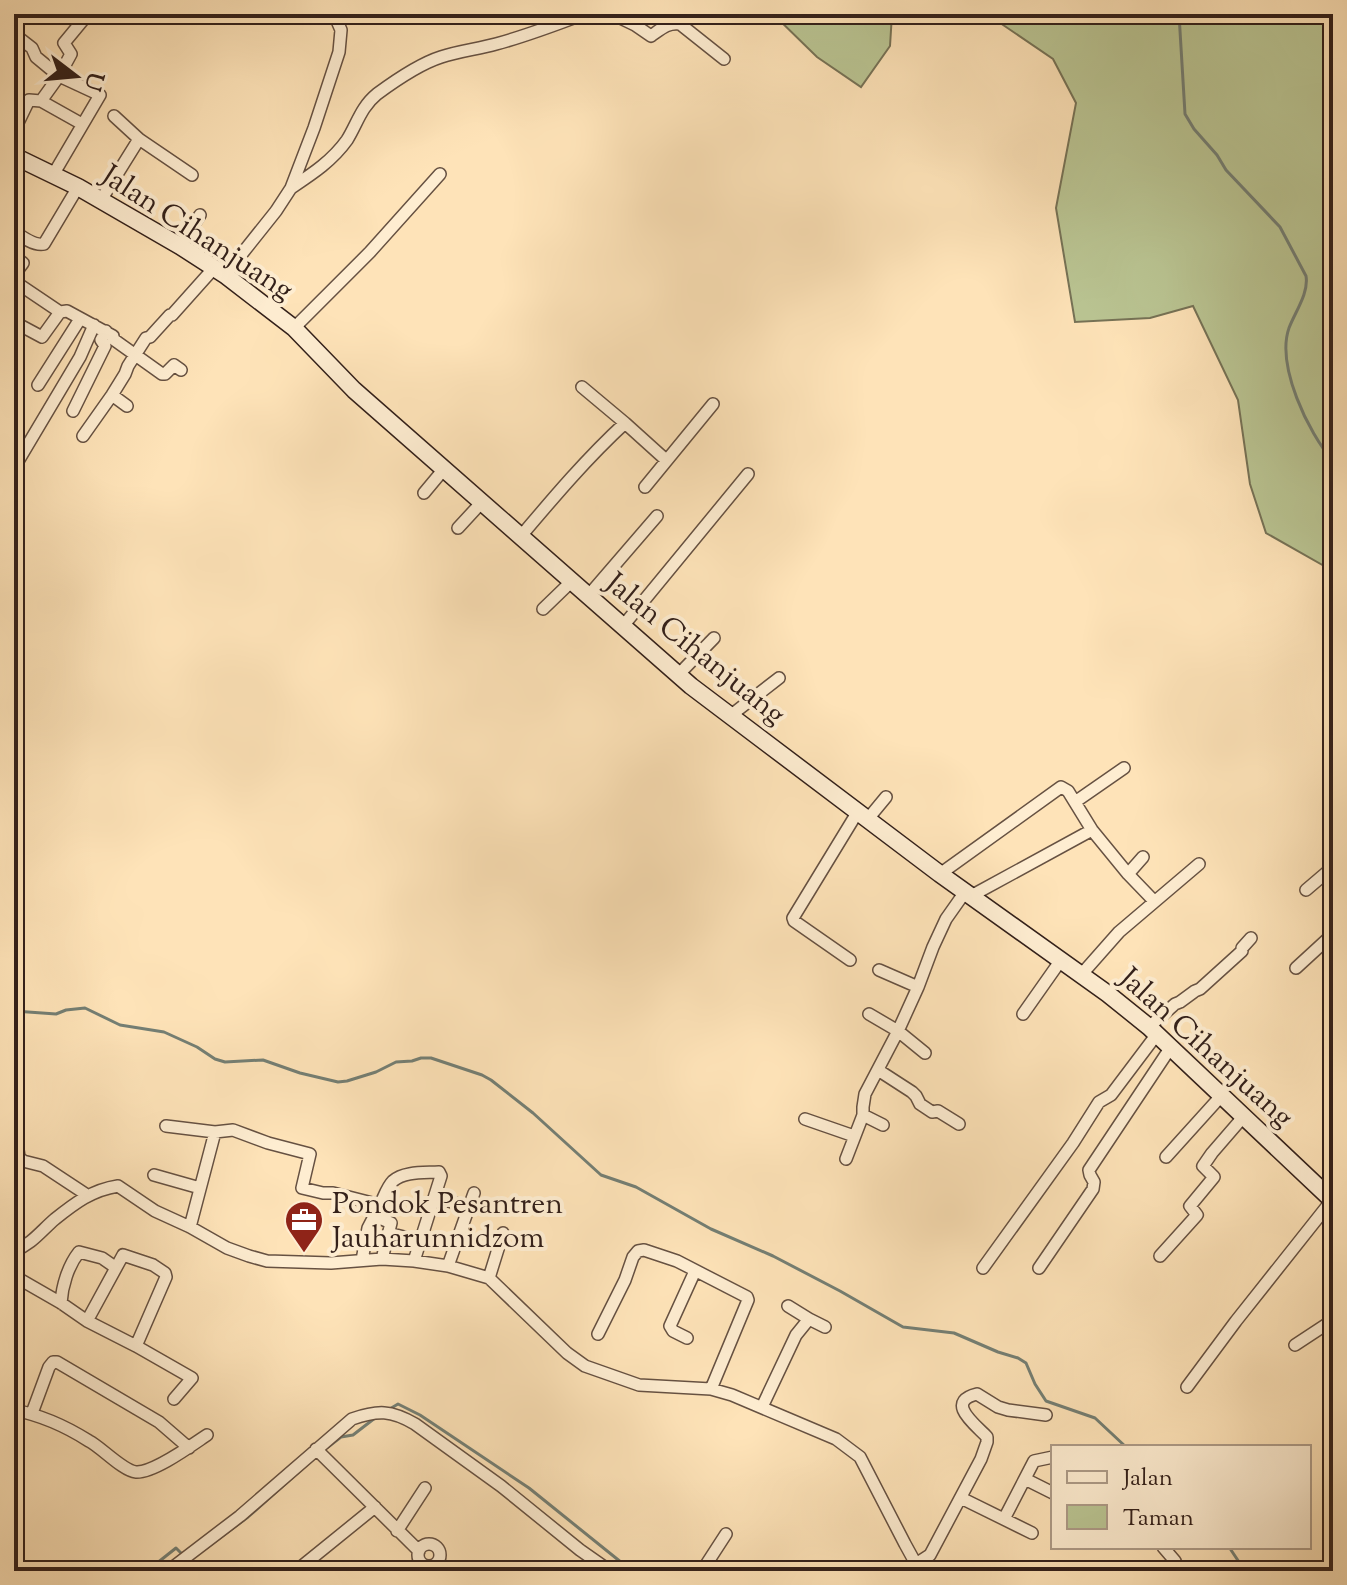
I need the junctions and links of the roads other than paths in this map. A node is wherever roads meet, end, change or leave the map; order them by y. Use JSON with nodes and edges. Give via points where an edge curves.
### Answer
{"nodes":[{"id":1,"x":23,"y":14,"type":"edge"},
{"id":2,"x":88,"y":14,"type":"edge"},
{"id":3,"x":334,"y":14,"type":"edge"},
{"id":4,"x":584,"y":14,"type":"edge"},
{"id":5,"x":612,"y":14,"type":"edge"},
{"id":6,"x":14,"y":25,"type":"edge"},
{"id":7,"x":14,"y":34,"type":"edge"},
{"id":8,"x":724,"y":59,"type":"dead end"},
{"id":9,"x":59,"y":76,"type":"junction"},
{"id":10,"x":41,"y":101,"type":"junction"},
{"id":11,"x":114,"y":116,"type":"dead end"},
{"id":12,"x":82,"y":124,"type":"junction"},
{"id":13,"x":14,"y":131,"type":"edge"},
{"id":14,"x":139,"y":139,"type":"junction"},
{"id":15,"x":14,"y":156,"type":"edge"},
{"id":16,"x":440,"y":174,"type":"dead end"},
{"id":17,"x":53,"y":175,"type":"junction"},
{"id":18,"x":192,"y":175,"type":"dead end"},
{"id":19,"x":78,"y":187,"type":"junction"},
{"id":20,"x":291,"y":188,"type":"junction"},
{"id":21,"x":101,"y":200,"type":"junction"},
{"id":22,"x":200,"y":215,"type":"dead end"},
{"id":23,"x":14,"y":231,"type":"edge"},
{"id":24,"x":180,"y":246,"type":"junction"},
{"id":25,"x":14,"y":256,"type":"edge"},
{"id":26,"x":220,"y":272,"type":"junction"},
{"id":27,"x":14,"y":278,"type":"edge"},
{"id":28,"x":60,"y":312,"type":"junction"},
{"id":29,"x":80,"y":319,"type":"junction"},
{"id":30,"x":14,"y":322,"type":"edge"},
{"id":31,"x":100,"y":328,"type":"junction"},
{"id":32,"x":294,"y":328,"type":"junction"},
{"id":33,"x":135,"y":353,"type":"junction"},
{"id":34,"x":181,"y":370,"type":"dead end"},
{"id":35,"x":38,"y":385,"type":"dead end"},
{"id":36,"x":582,"y":387,"type":"dead end"},
{"id":37,"x":112,"y":395,"type":"junction"},
{"id":38,"x":713,"y":404,"type":"dead end"},
{"id":39,"x":127,"y":406,"type":"dead end"},
{"id":40,"x":73,"y":411,"type":"dead end"},
{"id":41,"x":625,"y":423,"type":"junction"},
{"id":42,"x":83,"y":436,"type":"dead end"},
{"id":43,"x":666,"y":460,"type":"junction"},
{"id":44,"x":14,"y":468,"type":"edge"},
{"id":45,"x":444,"y":469,"type":"junction"},
{"id":46,"x":748,"y":474,"type":"dead end"},
{"id":47,"x":645,"y":487,"type":"dead end"},
{"id":48,"x":424,"y":493,"type":"dead end"},
{"id":49,"x":482,"y":502,"type":"junction"},
{"id":50,"x":657,"y":516,"type":"dead end"},
{"id":51,"x":458,"y":528,"type":"dead end"},
{"id":52,"x":521,"y":536,"type":"junction"},
{"id":53,"x":572,"y":581,"type":"junction"},
{"id":54,"x":588,"y":596,"type":"junction"},
{"id":55,"x":543,"y":609,"type":"dead end"},
{"id":56,"x":623,"y":626,"type":"junction"},
{"id":57,"x":714,"y":638,"type":"dead end"},
{"id":58,"x":679,"y":674,"type":"junction"},
{"id":59,"x":779,"y":678,"type":"dead end"},
{"id":60,"x":730,"y":716,"type":"junction"},
{"id":61,"x":1124,"y":768,"type":"dead end"},
{"id":62,"x":886,"y":797,"type":"dead end"},
{"id":63,"x":1075,"y":802,"type":"junction"},
{"id":64,"x":862,"y":816,"type":"junction"},
{"id":65,"x":1092,"y":830,"type":"junction"},
{"id":66,"x":1143,"y":857,"type":"dead end"},
{"id":67,"x":1199,"y":864,"type":"dead end"},
{"id":68,"x":1328,"y":871,"type":"edge"},
{"id":69,"x":940,"y":874,"type":"junction"},
{"id":70,"x":1128,"y":874,"type":"junction"},
{"id":71,"x":1333,"y":886,"type":"edge"},
{"id":72,"x":1306,"y":890,"type":"dead end"},
{"id":73,"x":968,"y":894,"type":"junction"},
{"id":74,"x":1154,"y":901,"type":"junction"},
{"id":75,"x":1333,"y":934,"type":"edge"},
{"id":76,"x":1251,"y":938,"type":"dead end"},
{"id":77,"x":850,"y":960,"type":"dead end"},
{"id":78,"x":1061,"y":960,"type":"junction"},
{"id":79,"x":1296,"y":968,"type":"dead end"},
{"id":80,"x":879,"y":970,"type":"dead end"},
{"id":81,"x":1081,"y":975,"type":"junction"},
{"id":82,"x":918,"y":987,"type":"junction"},
{"id":83,"x":869,"y":1014,"type":"dead end"},
{"id":84,"x":1023,"y":1014,"type":"dead end"},
{"id":85,"x":1153,"y":1030,"type":"junction"},
{"id":86,"x":898,"y":1031,"type":"junction"},
{"id":87,"x":1173,"y":1049,"type":"junction"},
{"id":88,"x":925,"y":1053,"type":"dead end"},
{"id":89,"x":878,"y":1070,"type":"junction"},
{"id":90,"x":1222,"y":1095,"type":"junction"},
{"id":91,"x":1138,"y":1107,"type":"dead end"},
{"id":92,"x":863,"y":1115,"type":"junction"},
{"id":93,"x":1244,"y":1116,"type":"junction"},
{"id":94,"x":805,"y":1119,"type":"dead end"},
{"id":95,"x":959,"y":1124,"type":"dead end"},
{"id":96,"x":883,"y":1125,"type":"dead end"},
{"id":97,"x":166,"y":1126,"type":"dead end"},
{"id":98,"x":215,"y":1132,"type":"junction"},
{"id":99,"x":854,"y":1136,"type":"junction"},
{"id":100,"x":14,"y":1140,"type":"edge"},
{"id":101,"x":1166,"y":1157,"type":"dead end"},
{"id":102,"x":846,"y":1159,"type":"dead end"},
{"id":103,"x":154,"y":1175,"type":"dead end"},
{"id":104,"x":200,"y":1188,"type":"junction"},
{"id":105,"x":474,"y":1193,"type":"dead end"},
{"id":106,"x":87,"y":1195,"type":"junction"},
{"id":107,"x":435,"y":1197,"type":"junction"},
{"id":108,"x":1332,"y":1200,"type":"edge"},
{"id":109,"x":469,"y":1207,"type":"junction"},
{"id":110,"x":377,"y":1211,"type":"junction"},
{"id":111,"x":190,"y":1227,"type":"junction"},
{"id":112,"x":388,"y":1233,"type":"junction"},
{"id":113,"x":503,"y":1233,"type":"dead end"},
{"id":114,"x":420,"y":1241,"type":"junction"},
{"id":115,"x":14,"y":1251,"type":"edge"},
{"id":116,"x":1160,"y":1256,"type":"dead end"},
{"id":117,"x":382,"y":1259,"type":"junction"},
{"id":118,"x":362,"y":1260,"type":"junction"},
{"id":119,"x":414,"y":1261,"type":"junction"},
{"id":120,"x":448,"y":1266,"type":"junction"},
{"id":121,"x":115,"y":1267,"type":"junction"},
{"id":122,"x":983,"y":1268,"type":"dead end"},
{"id":123,"x":1039,"y":1268,"type":"dead end"},
{"id":124,"x":695,"y":1271,"type":"junction"},
{"id":125,"x":14,"y":1276,"type":"edge"},
{"id":126,"x":489,"y":1278,"type":"junction"},
{"id":127,"x":61,"y":1303,"type":"junction"},
{"id":128,"x":788,"y":1306,"type":"dead end"},
{"id":129,"x":809,"y":1319,"type":"junction"},
{"id":130,"x":1333,"y":1320,"type":"edge"},
{"id":131,"x":87,"y":1321,"type":"junction"},
{"id":132,"x":825,"y":1327,"type":"dead end"},
{"id":133,"x":598,"y":1334,"type":"dead end"},
{"id":134,"x":687,"y":1338,"type":"dead end"},
{"id":135,"x":1295,"y":1345,"type":"dead end"},
{"id":136,"x":136,"y":1346,"type":"junction"},
{"id":137,"x":1187,"y":1387,"type":"dead end"},
{"id":138,"x":711,"y":1389,"type":"junction"},
{"id":139,"x":174,"y":1399,"type":"dead end"},
{"id":140,"x":762,"y":1407,"type":"junction"},
{"id":141,"x":14,"y":1410,"type":"edge"},
{"id":142,"x":32,"y":1413,"type":"junction"},
{"id":143,"x":1046,"y":1415,"type":"dead end"},
{"id":144,"x":207,"y":1435,"type":"dead end"},
{"id":145,"x":189,"y":1448,"type":"junction"},
{"id":146,"x":316,"y":1449,"type":"junction"},
{"id":147,"x":1051,"y":1457,"type":"edge"},
{"id":148,"x":1025,"y":1479,"type":"junction"},
{"id":149,"x":425,"y":1488,"type":"dead end"},
{"id":150,"x":1051,"y":1492,"type":"edge"},
{"id":151,"x":961,"y":1498,"type":"junction"},
{"id":152,"x":375,"y":1507,"type":"junction"},
{"id":153,"x":1004,"y":1519,"type":"junction"},
{"id":154,"x":397,"y":1531,"type":"junction"},
{"id":155,"x":1032,"y":1533,"type":"dead end"},
{"id":156,"x":726,"y":1534,"type":"dead end"},
{"id":157,"x":1165,"y":1549,"type":"edge"},
{"id":158,"x":419,"y":1556,"type":"junction"},
{"id":159,"x":439,"y":1561,"type":"junction"},
{"id":160,"x":920,"y":1567,"type":"edge"},
{"id":161,"x":168,"y":1571,"type":"edge"},
{"id":162,"x":296,"y":1571,"type":"edge"},
{"id":163,"x":410,"y":1571,"type":"edge"},
{"id":164,"x":451,"y":1571,"type":"edge"},
{"id":165,"x":610,"y":1571,"type":"edge"},
{"id":166,"x":702,"y":1571,"type":"edge"},
{"id":167,"x":1170,"y":1571,"type":"edge"}],
"edges":[{"from":1,"to":6,"type":"street"},
{"from":2,"to":9,"type":"street","via":[[64,43],[71,54]]},
{"from":3,"to":20,"type":"street","via":[[341,30],[339,52]]},
{"from":4,"to":20,"type":"street","via":[[440,57],[399,79],[365,105],[334,156]]},
{"from":5,"to":8,"type":"street","via":[[651,36],[680,24]]},
{"from":7,"to":9,"type":"street"},
{"from":9,"to":10,"type":"street"},
{"from":9,"to":12,"type":"street","via":[[100,95]]},
{"from":10,"to":12,"type":"street"},
{"from":10,"to":13,"type":"street","via":[[29,100]]},
{"from":11,"to":14,"type":"street"},
{"from":12,"to":17,"type":"street"},
{"from":14,"to":18,"type":"street"},
{"from":14,"to":21,"type":"street"},
{"from":15,"to":17,"type":"main road","name":"Jalan Cihanjuang"},
{"from":16,"to":32,"type":"street"},
{"from":17,"to":19,"type":"main road","name":"Jalan Cihanjuang"},
{"from":19,"to":21,"type":"main road","name":"Jalan Cihanjuang"},
{"from":19,"to":23,"type":"street","via":[[44,244]]},
{"from":20,"to":26,"type":"street"},
{"from":21,"to":24,"type":"main road","name":"Jalan Cihanjuang"},
{"from":22,"to":24,"type":"street"},
{"from":24,"to":26,"type":"main road","name":"Jalan Cihanjuang"},
{"from":25,"to":27,"type":"street","via":[[23,263]]},
{"from":26,"to":32,"type":"main road","name":"Jalan Cihanjuang"},
{"from":26,"to":33,"type":"street"},
{"from":27,"to":28,"type":"street"},
{"from":28,"to":29,"type":"street"},
{"from":28,"to":30,"type":"street","via":[[42,337]]},
{"from":29,"to":31,"type":"street"},
{"from":29,"to":35,"type":"street"},
{"from":31,"to":33,"type":"street"},
{"from":31,"to":40,"type":"street","via":[[105,346]]},
{"from":31,"to":44,"type":"street"},
{"from":32,"to":45,"type":"main road","name":"Jalan Cihanjuang","via":[[354,390]]},
{"from":33,"to":34,"type":"street","via":[[162,374],[174,365]]},
{"from":33,"to":37,"type":"street"},
{"from":36,"to":41,"type":"street"},
{"from":37,"to":39,"type":"street"},
{"from":37,"to":42,"type":"street"},
{"from":38,"to":43,"type":"street"},
{"from":41,"to":43,"type":"street"},
{"from":41,"to":52,"type":"street"},
{"from":43,"to":47,"type":"street"},
{"from":45,"to":48,"type":"street"},
{"from":45,"to":49,"type":"main road","name":"Jalan Cihanjuang"},
{"from":46,"to":56,"type":"street"},
{"from":49,"to":51,"type":"street"},
{"from":49,"to":52,"type":"main road","name":"Jalan Cihanjuang"},
{"from":50,"to":54,"type":"street"},
{"from":52,"to":53,"type":"main road","name":"Jalan Cihanjuang"},
{"from":53,"to":54,"type":"main road","name":"Jalan Cihanjuang"},
{"from":53,"to":55,"type":"street"},
{"from":54,"to":56,"type":"main road","name":"Jalan Cihanjuang"},
{"from":56,"to":58,"type":"main road","name":"Jalan Cihanjuang"},
{"from":57,"to":58,"type":"street"},
{"from":58,"to":60,"type":"main road","name":"Jalan Cihanjuang"},
{"from":59,"to":60,"type":"street"},
{"from":60,"to":64,"type":"main road","name":"Jalan Cihanjuang"},
{"from":61,"to":63,"type":"street"},
{"from":62,"to":64,"type":"street"},
{"from":63,"to":65,"type":"street"},
{"from":63,"to":69,"type":"street","via":[[1066,789],[1058,788]]},
{"from":64,"to":69,"type":"main road","name":"Jalan Cihanjuang"},
{"from":64,"to":77,"type":"street","via":[[793,917]]},
{"from":65,"to":70,"type":"street"},
{"from":65,"to":73,"type":"street"},
{"from":66,"to":70,"type":"street"},
{"from":67,"to":74,"type":"street"},
{"from":68,"to":71,"type":"street"},
{"from":68,"to":72,"type":"street"},
{"from":69,"to":73,"type":"main road","name":"Jalan Cihanjuang"},
{"from":70,"to":74,"type":"street"},
{"from":73,"to":78,"type":"main road","name":"Jalan Cihanjuang"},
{"from":73,"to":82,"type":"street","via":[[946,919]]},
{"from":74,"to":81,"type":"street"},
{"from":75,"to":79,"type":"street"},
{"from":76,"to":85,"type":"street"},
{"from":78,"to":81,"type":"main road","name":"Jalan Cihanjuang"},
{"from":78,"to":84,"type":"street"},
{"from":80,"to":82,"type":"street"},
{"from":81,"to":85,"type":"main road","name":"Jalan Cihanjuang"},
{"from":82,"to":86,"type":"street"},
{"from":83,"to":86,"type":"street"},
{"from":85,"to":87,"type":"main road","name":"Jalan Cihanjuang"},
{"from":85,"to":122,"type":"street"},
{"from":86,"to":88,"type":"street"},
{"from":86,"to":89,"type":"street"},
{"from":87,"to":90,"type":"main road","name":"Jalan Cihanjuang"},
{"from":87,"to":91,"type":"street"},
{"from":87,"to":123,"type":"street","via":[[1089,1170],[1093,1189]]},
{"from":89,"to":92,"type":"street","via":[[865,1094]]},
{"from":89,"to":95,"type":"street","via":[[912,1092],[920,1104]]},
{"from":90,"to":93,"type":"main road","name":"Jalan Cihanjuang"},
{"from":90,"to":101,"type":"street"},
{"from":92,"to":96,"type":"street"},
{"from":92,"to":99,"type":"street"},
{"from":93,"to":108,"type":"main road","name":"Jalan Cihanjuang"},
{"from":93,"to":116,"type":"street","via":[[1203,1166],[1214,1177],[1190,1206],[1197,1215]]},
{"from":94,"to":99,"type":"street"},
{"from":97,"to":98,"type":"street"},
{"from":98,"to":104,"type":"street"},
{"from":98,"to":110,"type":"street","via":[[233,1130],[310,1154],[302,1188],[333,1193]]},
{"from":99,"to":102,"type":"street"},
{"from":100,"to":106,"type":"street","via":[[23,1161],[43,1166]]},
{"from":103,"to":104,"type":"street"},
{"from":104,"to":111,"type":"street"},
{"from":105,"to":109,"type":"street"},
{"from":106,"to":111,"type":"street","via":[[118,1186]]},
{"from":106,"to":115,"type":"street"},
{"from":107,"to":109,"type":"street"},
{"from":107,"to":110,"type":"street","via":[[440,1173],[408,1174],[393,1181]]},
{"from":107,"to":114,"type":"street"},
{"from":108,"to":137,"type":"street"},
{"from":109,"to":120,"type":"street"},
{"from":110,"to":112,"type":"street","via":[[390,1222]]},
{"from":110,"to":118,"type":"street"},
{"from":111,"to":118,"type":"street","via":[[238,1253],[267,1261]]},
{"from":112,"to":114,"type":"street"},
{"from":112,"to":117,"type":"street"},
{"from":113,"to":126,"type":"street"},
{"from":114,"to":119,"type":"street"},
{"from":117,"to":118,"type":"street"},
{"from":117,"to":119,"type":"street"},
{"from":119,"to":120,"type":"street"},
{"from":120,"to":126,"type":"street"},
{"from":121,"to":127,"type":"street","via":[[79,1252],[70,1265]]},
{"from":121,"to":131,"type":"street"},
{"from":121,"to":136,"type":"street","via":[[125,1255],[165,1273]]},
{"from":124,"to":133,"type":"street","via":[[638,1251]]},
{"from":124,"to":134,"type":"street","via":[[670,1326]]},
{"from":124,"to":138,"type":"street","via":[[748,1300]]},
{"from":125,"to":127,"type":"street"},
{"from":126,"to":138,"type":"street","via":[[585,1366],[639,1385]]},
{"from":127,"to":131,"type":"street"},
{"from":128,"to":129,"type":"street"},
{"from":129,"to":132,"type":"street"},
{"from":129,"to":140,"type":"street"},
{"from":130,"to":135,"type":"street"},
{"from":131,"to":136,"type":"street"},
{"from":136,"to":139,"type":"street","via":[[192,1378]]},
{"from":138,"to":140,"type":"street"},
{"from":140,"to":160,"type":"street","via":[[836,1439],[860,1457]]},
{"from":141,"to":142,"type":"street"},
{"from":142,"to":145,"type":"street","via":[[90,1441],[132,1471],[166,1462]]},
{"from":142,"to":145,"type":"street","via":[[49,1367],[57,1362],[150,1416]]},
{"from":143,"to":151,"type":"street","via":[[1008,1410],[969,1395],[963,1414],[987,1442]]},
{"from":144,"to":145,"type":"street"},
{"from":146,"to":152,"type":"street"},
{"from":146,"to":161,"type":"street"},
{"from":146,"to":165,"type":"street","via":[[352,1419],[373,1412],[403,1417]]},
{"from":147,"to":148,"type":"street","via":[[1034,1461]]},
{"from":148,"to":150,"type":"street"},
{"from":148,"to":153,"type":"street"},
{"from":149,"to":154,"type":"street"},
{"from":151,"to":153,"type":"street"},
{"from":151,"to":160,"type":"street"},
{"from":152,"to":154,"type":"street"},
{"from":152,"to":162,"type":"street"},
{"from":153,"to":155,"type":"street"},
{"from":154,"to":158,"type":"street"},
{"from":156,"to":166,"type":"street"},
{"from":157,"to":167,"type":"street","via":[[1175,1561]]},
{"from":158,"to":159,"type":"street","via":[[429,1566]]},
{"from":158,"to":159,"type":"street","via":[[427,1544],[435,1545]]},
{"from":158,"to":163,"type":"street"},
{"from":159,"to":164,"type":"street"}]}
